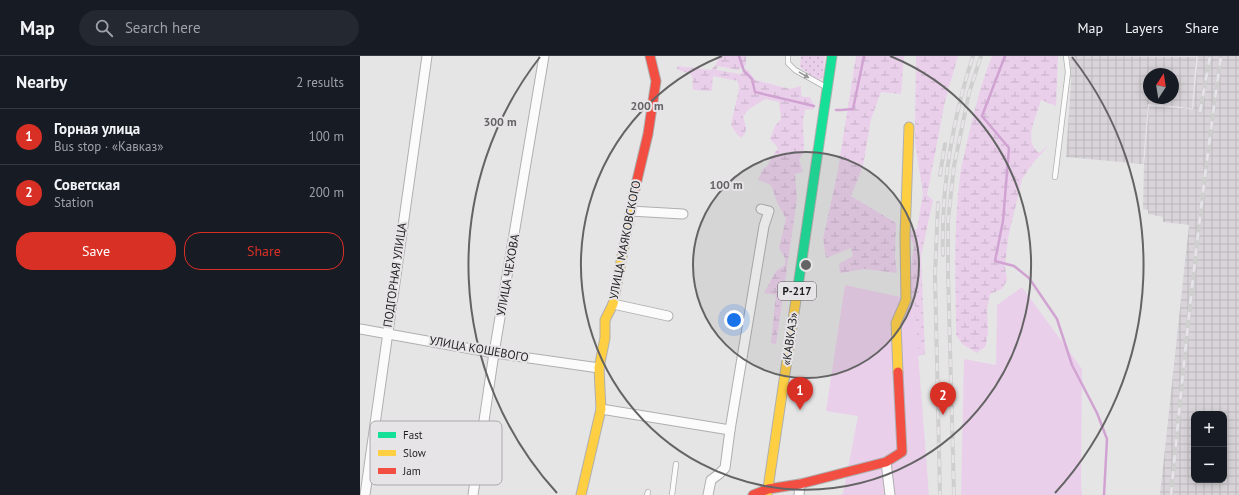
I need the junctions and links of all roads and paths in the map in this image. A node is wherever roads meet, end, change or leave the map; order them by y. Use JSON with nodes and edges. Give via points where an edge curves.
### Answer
{"nodes":[{"id":1,"x":427,"y":56,"type":"edge"},
{"id":2,"x":544,"y":56,"type":"edge"},
{"id":3,"x":650,"y":56,"type":"edge"},
{"id":4,"x":788,"y":56,"type":"edge"},
{"id":5,"x":832,"y":56,"type":"edge"},
{"id":6,"x":1066,"y":56,"type":"edge"},
{"id":7,"x":828,"y":88,"type":"junction"},
{"id":8,"x":909,"y":127,"type":"dead end"},
{"id":9,"x":1055,"y":177,"type":"dead end"},
{"id":10,"x":761,"y":209,"type":"dead end"},
{"id":11,"x":630,"y":211,"type":"junction"},
{"id":12,"x":683,"y":214,"type":"dead end"},
{"id":13,"x":613,"y":304,"type":"junction"},
{"id":14,"x":668,"y":316,"type":"dead end"},
{"id":15,"x":360,"y":329,"type":"edge"},
{"id":16,"x":388,"y":333,"type":"junction"},
{"id":17,"x":494,"y":353,"type":"junction"},
{"id":18,"x":599,"y":368,"type":"junction"},
{"id":19,"x":601,"y":409,"type":"junction"},
{"id":20,"x":376,"y":421,"type":"edge"},
{"id":21,"x":484,"y":421,"type":"edge"},
{"id":22,"x":730,"y":430,"type":"junction"},
{"id":23,"x":370,"y":460,"type":"edge"},
{"id":24,"x":886,"y":462,"type":"junction"},
{"id":25,"x":676,"y":464,"type":"dead end"},
{"id":26,"x":800,"y":484,"type":"junction"},
{"id":27,"x":474,"y":485,"type":"edge"},
{"id":28,"x":768,"y":492,"type":"edge"},
{"id":29,"x":365,"y":495,"type":"edge"},
{"id":30,"x":473,"y":495,"type":"edge"},
{"id":31,"x":581,"y":495,"type":"edge"},
{"id":32,"x":672,"y":495,"type":"edge"},
{"id":33,"x":708,"y":495,"type":"edge"},
{"id":34,"x":754,"y":495,"type":"edge"},
{"id":35,"x":799,"y":495,"type":"edge"},
{"id":36,"x":890,"y":495,"type":"edge"}],
"edges":[{"from":1,"to":16,"type":"street","name":"ПОДГОРНАЯ УЛИЦА"},
{"from":2,"to":17,"type":"street","name":"УЛИЦА ЧЕХОВА"},
{"from":3,"to":11,"type":"main road","name":"УЛИЦА МАЯКОВСКОГО","via":[[656,81],[648,134]]},
{"from":4,"to":7,"type":"lane","one_way":true,"via":[[788,63],[795,70]]},
{"from":5,"to":7,"type":"main road","number":"Р-217"},
{"from":6,"to":9,"type":"lane","via":[[1068,72]]},
{"from":7,"to":28,"type":"main road","name":"«КАВКАЗ»","number":"Р-217"},
{"from":8,"to":24,"type":"main road","via":[[905,236],[906,300],[896,323],[902,452]]},
{"from":10,"to":22,"type":"street","via":[[769,212],[764,226]]},
{"from":11,"to":12,"type":"street"},
{"from":11,"to":13,"type":"main road","name":"УЛИЦА МАЯКОВСКОГО"},
{"from":13,"to":14,"type":"street"},
{"from":13,"to":18,"type":"main road","name":"УЛИЦА МАЯКОВСКОГО","via":[[605,320],[605,338]]},
{"from":15,"to":16,"type":"street","name":"УЛИЦА КОШЕВОГО"},
{"from":16,"to":17,"type":"street","name":"УЛИЦА КОШЕВОГО"},
{"from":16,"to":20,"type":"street","name":"ПОДГОРНАЯ УЛИЦА"},
{"from":17,"to":18,"type":"street","name":"УЛИЦА КОШЕВОГО"},
{"from":17,"to":21,"type":"street","name":"УЛИЦА ЧЕХОВА"},
{"from":18,"to":19,"type":"main road","name":"УЛИЦА МАЯКОВСКОГО"},
{"from":19,"to":22,"type":"street"},
{"from":19,"to":31,"type":"main road","name":"УЛИЦА МАЯКОВСКОГО"},
{"from":22,"to":33,"type":"street","via":[[725,468],[711,480]]},
{"from":23,"to":29,"type":"street","name":"ПОДГОРНАЯ УЛИЦА"},
{"from":24,"to":26,"type":"main road"},
{"from":24,"to":36,"type":"street"},
{"from":25,"to":32,"type":"lane"},
{"from":26,"to":28,"type":"main road"},
{"from":26,"to":35,"type":"street"},
{"from":27,"to":30,"type":"street","name":"УЛИЦА ЧЕХОВА"},
{"from":28,"to":34,"type":"main road"}]}
